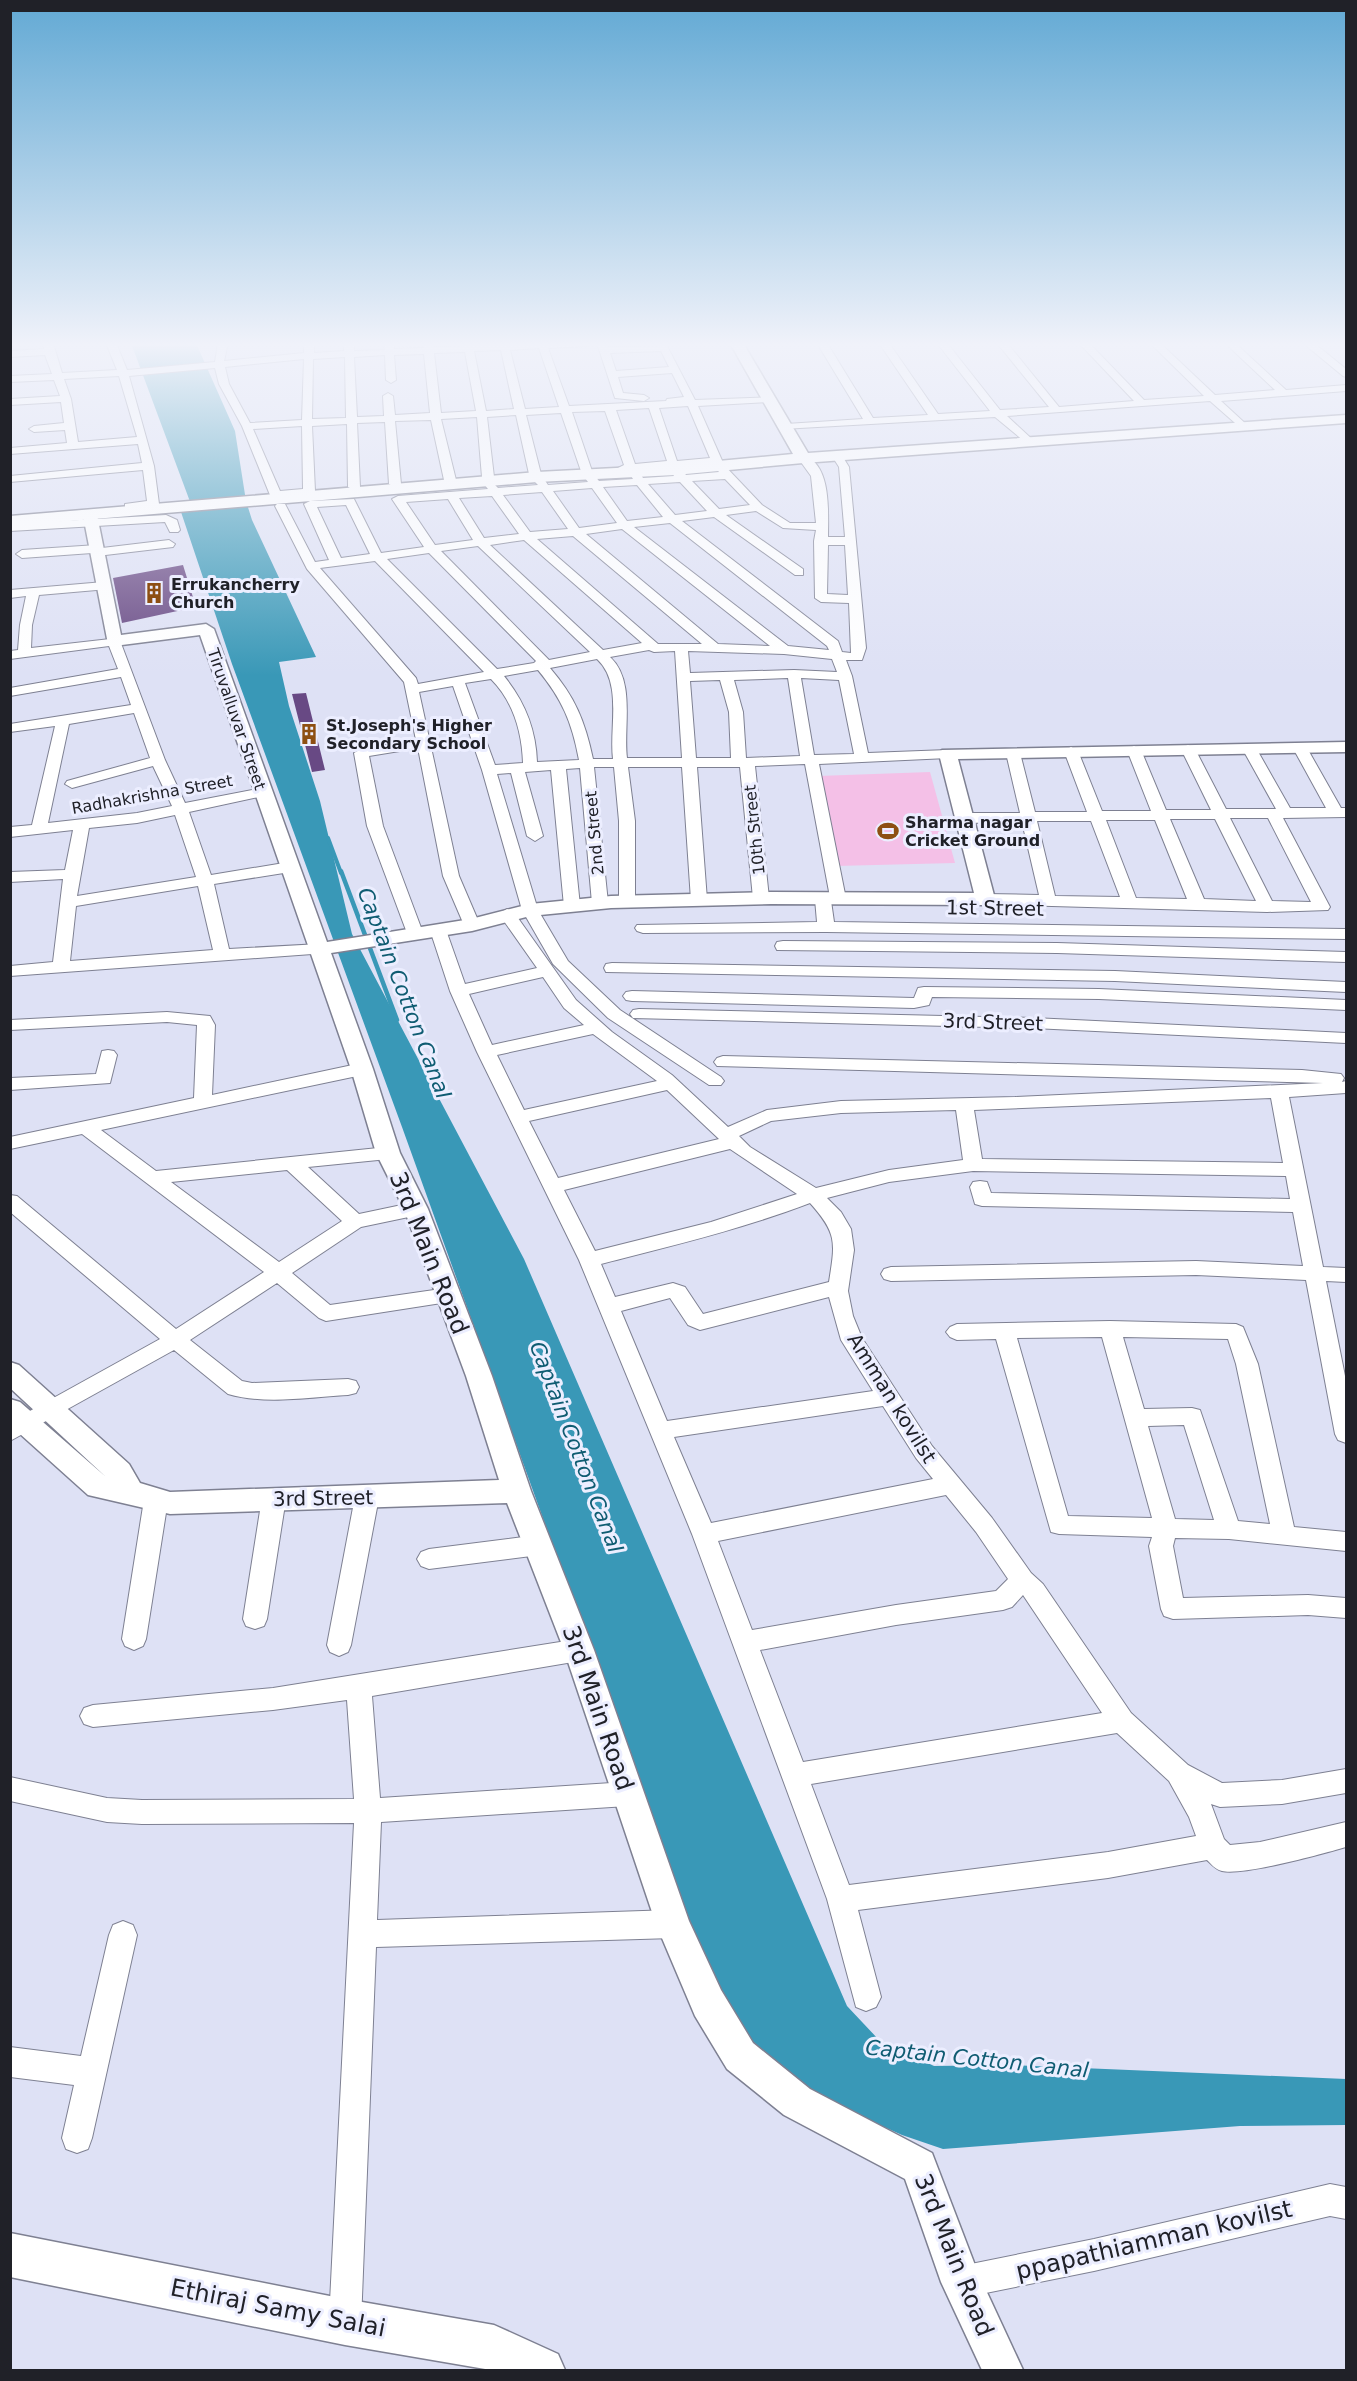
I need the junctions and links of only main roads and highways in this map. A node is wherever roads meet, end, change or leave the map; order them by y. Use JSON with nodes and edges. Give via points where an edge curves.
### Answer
{"nodes":[{"id":1,"x":800,"y":454,"type":"edge"},
{"id":2,"x":863,"y":454,"type":"edge"},
{"id":3,"x":802,"y":458,"type":"junction"},
{"id":4,"x":19,"y":535,"type":"edge"},
{"id":5,"x":10,"y":2256,"type":"edge"},
{"id":6,"x":493,"y":2359,"type":"edge"},
{"id":7,"x":542,"y":2370,"type":"edge"}],
"edges":[{"from":1,"to":3,"type":"main road"},
{"from":2,"to":3,"type":"main road"},
{"from":3,"to":4,"type":"main road","via":[[171,509]]},
{"from":5,"to":6,"type":"main road","name":"Ethiraj Samy Salai","via":[[345,2322]]},
{"from":6,"to":7,"type":"main road","name":"Ethiraj Samy Salai"}]}
